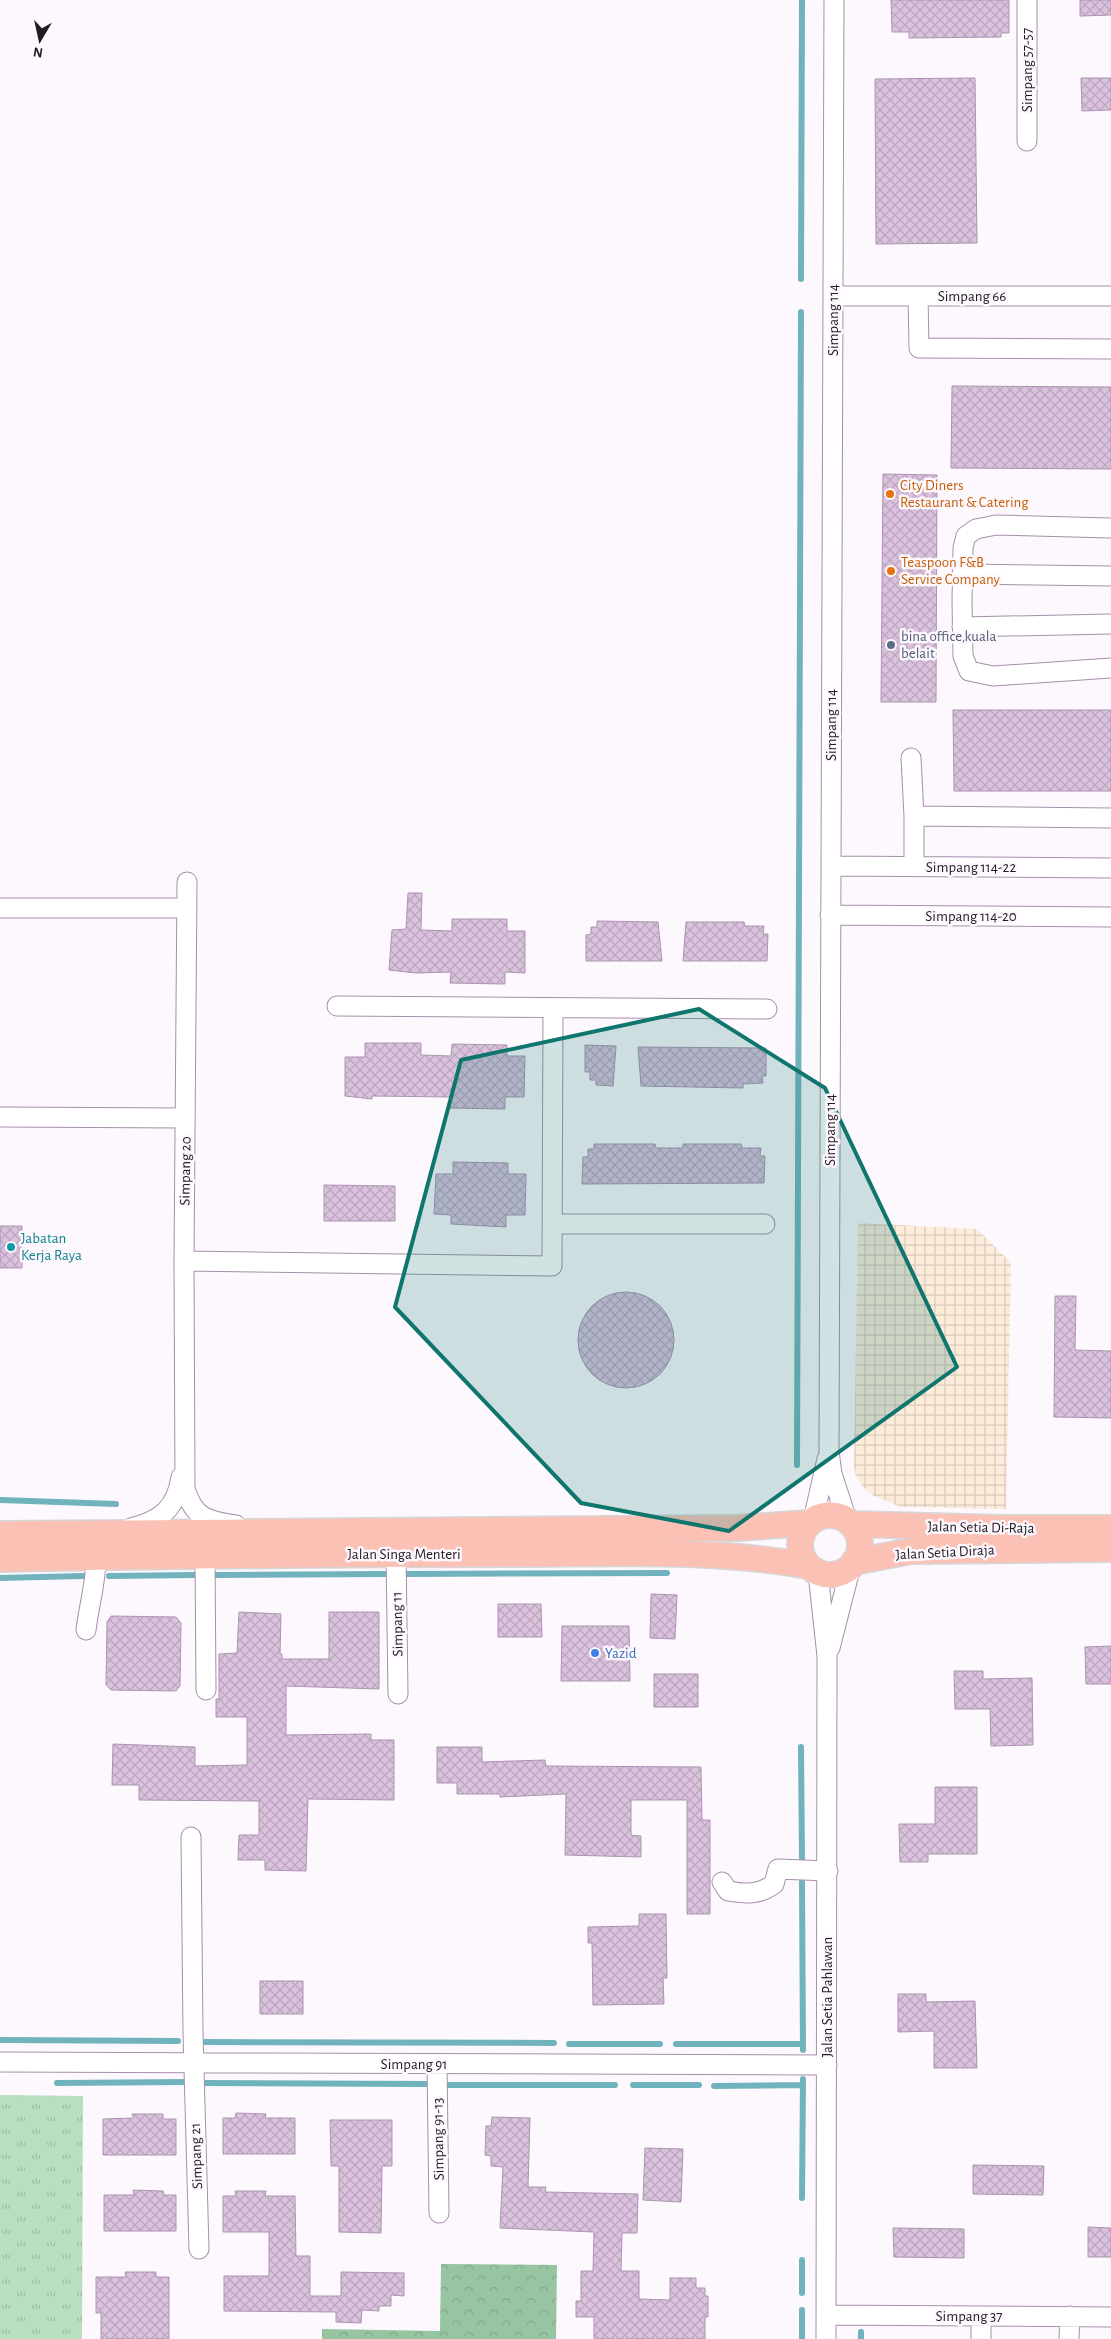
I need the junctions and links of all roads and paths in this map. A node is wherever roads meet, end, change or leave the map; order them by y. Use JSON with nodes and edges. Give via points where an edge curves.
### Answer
{"nodes":[{"id":1,"x":834,"y":0,"type":"edge"},
{"id":2,"x":1028,"y":0,"type":"edge"},
{"id":3,"x":1027,"y":141,"type":"dead end"},
{"id":4,"x":833,"y":296,"type":"junction"},
{"id":5,"x":918,"y":296,"type":"junction"},
{"id":6,"x":1111,"y":296,"type":"edge"},
{"id":7,"x":1111,"y":348,"type":"edge"},
{"id":8,"x":1111,"y":528,"type":"edge"},
{"id":9,"x":962,"y":574,"type":"junction"},
{"id":10,"x":1111,"y":576,"type":"edge"},
{"id":11,"x":1111,"y":624,"type":"edge"},
{"id":12,"x":962,"y":627,"type":"junction"},
{"id":13,"x":1111,"y":668,"type":"edge"},
{"id":14,"x":911,"y":758,"type":"dead end"},
{"id":15,"x":914,"y":816,"type":"junction"},
{"id":16,"x":1111,"y":818,"type":"edge"},
{"id":17,"x":831,"y":866,"type":"junction"},
{"id":18,"x":914,"y":867,"type":"junction"},
{"id":19,"x":1111,"y":868,"type":"edge"},
{"id":20,"x":187,"y":882,"type":"dead end"},
{"id":21,"x":0,"y":908,"type":"edge"},
{"id":22,"x":187,"y":908,"type":"junction"},
{"id":23,"x":830,"y":915,"type":"junction"},
{"id":24,"x":1111,"y":917,"type":"edge"},
{"id":25,"x":337,"y":1006,"type":"dead end"},
{"id":26,"x":553,"y":1008,"type":"junction"},
{"id":27,"x":767,"y":1009,"type":"dead end"},
{"id":28,"x":0,"y":1117,"type":"edge"},
{"id":29,"x":185,"y":1118,"type":"junction"},
{"id":30,"x":552,"y":1224,"type":"junction"},
{"id":31,"x":765,"y":1224,"type":"dead end"},
{"id":32,"x":184,"y":1262,"type":"junction"},
{"id":33,"x":829,"y":1450,"type":"junction"},
{"id":34,"x":183,"y":1461,"type":"junction"},
{"id":35,"x":811,"y":1522,"type":"junction"},
{"id":36,"x":849,"y":1522,"type":"junction"},
{"id":37,"x":1111,"y":1528,"type":"edge"},
{"id":38,"x":278,"y":1532,"type":"junction"},
{"id":39,"x":0,"y":1534,"type":"edge"},
{"id":40,"x":108,"y":1534,"type":"junction"},
{"id":41,"x":1037,"y":1549,"type":"joint"},
{"id":42,"x":1111,"y":1549,"type":"edge"},
{"id":43,"x":396,"y":1554,"type":"junction"},
{"id":44,"x":205,"y":1556,"type":"junction"},
{"id":45,"x":96,"y":1558,"type":"junction"},
{"id":46,"x":0,"y":1560,"type":"edge"},
{"id":47,"x":852,"y":1564,"type":"junction"},
{"id":48,"x":813,"y":1570,"type":"junction"},
{"id":49,"x":86,"y":1630,"type":"dead end"},
{"id":50,"x":827,"y":1656,"type":"junction"},
{"id":51,"x":206,"y":1690,"type":"dead end"},
{"id":52,"x":398,"y":1694,"type":"dead end"},
{"id":53,"x":191,"y":1837,"type":"dead end"},
{"id":54,"x":828,"y":1871,"type":"junction"},
{"id":55,"x":722,"y":1882,"type":"dead end"},
{"id":56,"x":0,"y":2062,"type":"edge"},
{"id":57,"x":194,"y":2064,"type":"junction"},
{"id":58,"x":437,"y":2064,"type":"junction"},
{"id":59,"x":827,"y":2065,"type":"junction"},
{"id":60,"x":439,"y":2213,"type":"dead end"},
{"id":61,"x":199,"y":2249,"type":"dead end"},
{"id":62,"x":826,"y":2315,"type":"junction"},
{"id":63,"x":981,"y":2316,"type":"junction"},
{"id":64,"x":1070,"y":2316,"type":"junction"},
{"id":65,"x":1111,"y":2316,"type":"edge"},
{"id":66,"x":826,"y":2339,"type":"edge"},
{"id":67,"x":981,"y":2339,"type":"edge"},
{"id":68,"x":1069,"y":2339,"type":"edge"}],
"edges":[{"from":1,"to":4,"type":"street","name":"Simpang 114"},
{"from":2,"to":3,"type":"street","name":"Simpang 57-57"},
{"from":4,"to":5,"type":"street","name":"Simpang 66"},
{"from":4,"to":17,"type":"street","name":"Simpang 114"},
{"from":5,"to":6,"type":"street","name":"Simpang 66"},
{"from":5,"to":7,"type":"street","via":[[919,348]]},
{"from":8,"to":9,"type":"street","via":[[996,524],[976,529],[966,536]]},
{"from":9,"to":10,"type":"street"},
{"from":9,"to":12,"type":"street"},
{"from":11,"to":12,"type":"street"},
{"from":12,"to":13,"type":"street","via":[[962,656],[969,671],[993,676]]},
{"from":14,"to":15,"type":"street"},
{"from":15,"to":16,"type":"street"},
{"from":15,"to":18,"type":"street"},
{"from":17,"to":18,"type":"street","name":"Simpang 114-22"},
{"from":17,"to":23,"type":"street","name":"Simpang 114"},
{"from":18,"to":19,"type":"street","name":"Simpang 114-22"},
{"from":20,"to":22,"type":"street","name":"Simpang 20"},
{"from":21,"to":22,"type":"street"},
{"from":22,"to":29,"type":"street","name":"Simpang 20"},
{"from":23,"to":24,"type":"street","name":"Simpang 114-20"},
{"from":23,"to":33,"type":"street","name":"Simpang 114"},
{"from":25,"to":26,"type":"street"},
{"from":26,"to":27,"type":"street"},
{"from":26,"to":30,"type":"street"},
{"from":28,"to":29,"type":"street"},
{"from":29,"to":32,"type":"street","name":"Simpang 20"},
{"from":30,"to":31,"type":"street"},
{"from":30,"to":32,"type":"street","via":[[552,1266]]},
{"from":32,"to":34,"type":"street","name":"Simpang 20"},
{"from":33,"to":35,"type":"street","name":"Simpang 114"},
{"from":33,"to":36,"type":"street","name":"Simpang 114","via":[[832,1474]]},
{"from":34,"to":38,"type":"street","via":[[188,1500],[200,1516]]},
{"from":34,"to":40,"type":"street","via":[[176,1496],[169,1509],[146,1524]]},
{"from":35,"to":36,"type":"main road","via":[[830,1515]]},
{"from":35,"to":38,"type":"main road","name":"Jalan Singa Menteri","via":[[737,1528]]},
{"from":35,"to":48,"type":"main road","via":[[801,1533],[799,1545],[801,1557]]},
{"from":36,"to":37,"type":"main road","name":"Jalan Setia Di-Raja","via":[[985,1528]]},
{"from":36,"to":47,"type":"main road","via":[[860,1539],[859,1551]]},
{"from":38,"to":40,"type":"main road","name":"Jalan Singa Menteri"},
{"from":39,"to":40,"type":"main road","name":"Jalan Singa Menteri"},
{"from":41,"to":42,"type":"main road","name":"Jalan Setia Di-Raja"},
{"from":41,"to":47,"type":"main road","name":"Jalan Setia Diraja","via":[[912,1550]]},
{"from":43,"to":44,"type":"main road","name":"Jalan Singa Menteri"},
{"from":43,"to":48,"type":"main road","name":"Jalan Singa Menteri","via":[[735,1556]]},
{"from":43,"to":52,"type":"street","name":"Simpang 11"},
{"from":44,"to":45,"type":"main road","name":"Jalan Singa Menteri"},
{"from":44,"to":51,"type":"street"},
{"from":45,"to":46,"type":"main road","name":"Jalan Singa Menteri"},
{"from":45,"to":49,"type":"street","via":[[96,1580],[89,1599]]},
{"from":47,"to":48,"type":"main road","via":[[835,1574]]},
{"from":47,"to":50,"type":"street","name":"Jalan Setia Pahlawan"},
{"from":48,"to":50,"type":"street","name":"Jalan Setia Pahlawan"},
{"from":50,"to":54,"type":"street","name":"Jalan Setia Pahlawan"},
{"from":53,"to":57,"type":"street","name":"Simpang 21"},
{"from":54,"to":55,"type":"street","via":[[778,1869],[774,1884],[762,1893],[728,1891]]},
{"from":54,"to":59,"type":"street","name":"Jalan Setia Pahlawan"},
{"from":56,"to":57,"type":"street","name":"Simpang 91"},
{"from":57,"to":58,"type":"street","name":"Simpang 91"},
{"from":57,"to":61,"type":"street","name":"Simpang 21"},
{"from":58,"to":59,"type":"street","name":"Simpang 91"},
{"from":58,"to":60,"type":"street","name":"Simpang 91-13"},
{"from":59,"to":62,"type":"street","name":"Jalan Setia Pahlawan"},
{"from":62,"to":63,"type":"street","name":"Simpang 37"},
{"from":62,"to":66,"type":"street","name":"Jalan Setia Pahlawan"},
{"from":63,"to":64,"type":"street","name":"Simpang 37"},
{"from":63,"to":67,"type":"street"},
{"from":64,"to":65,"type":"street","name":"Simpang 37"},
{"from":64,"to":68,"type":"street"}]}
